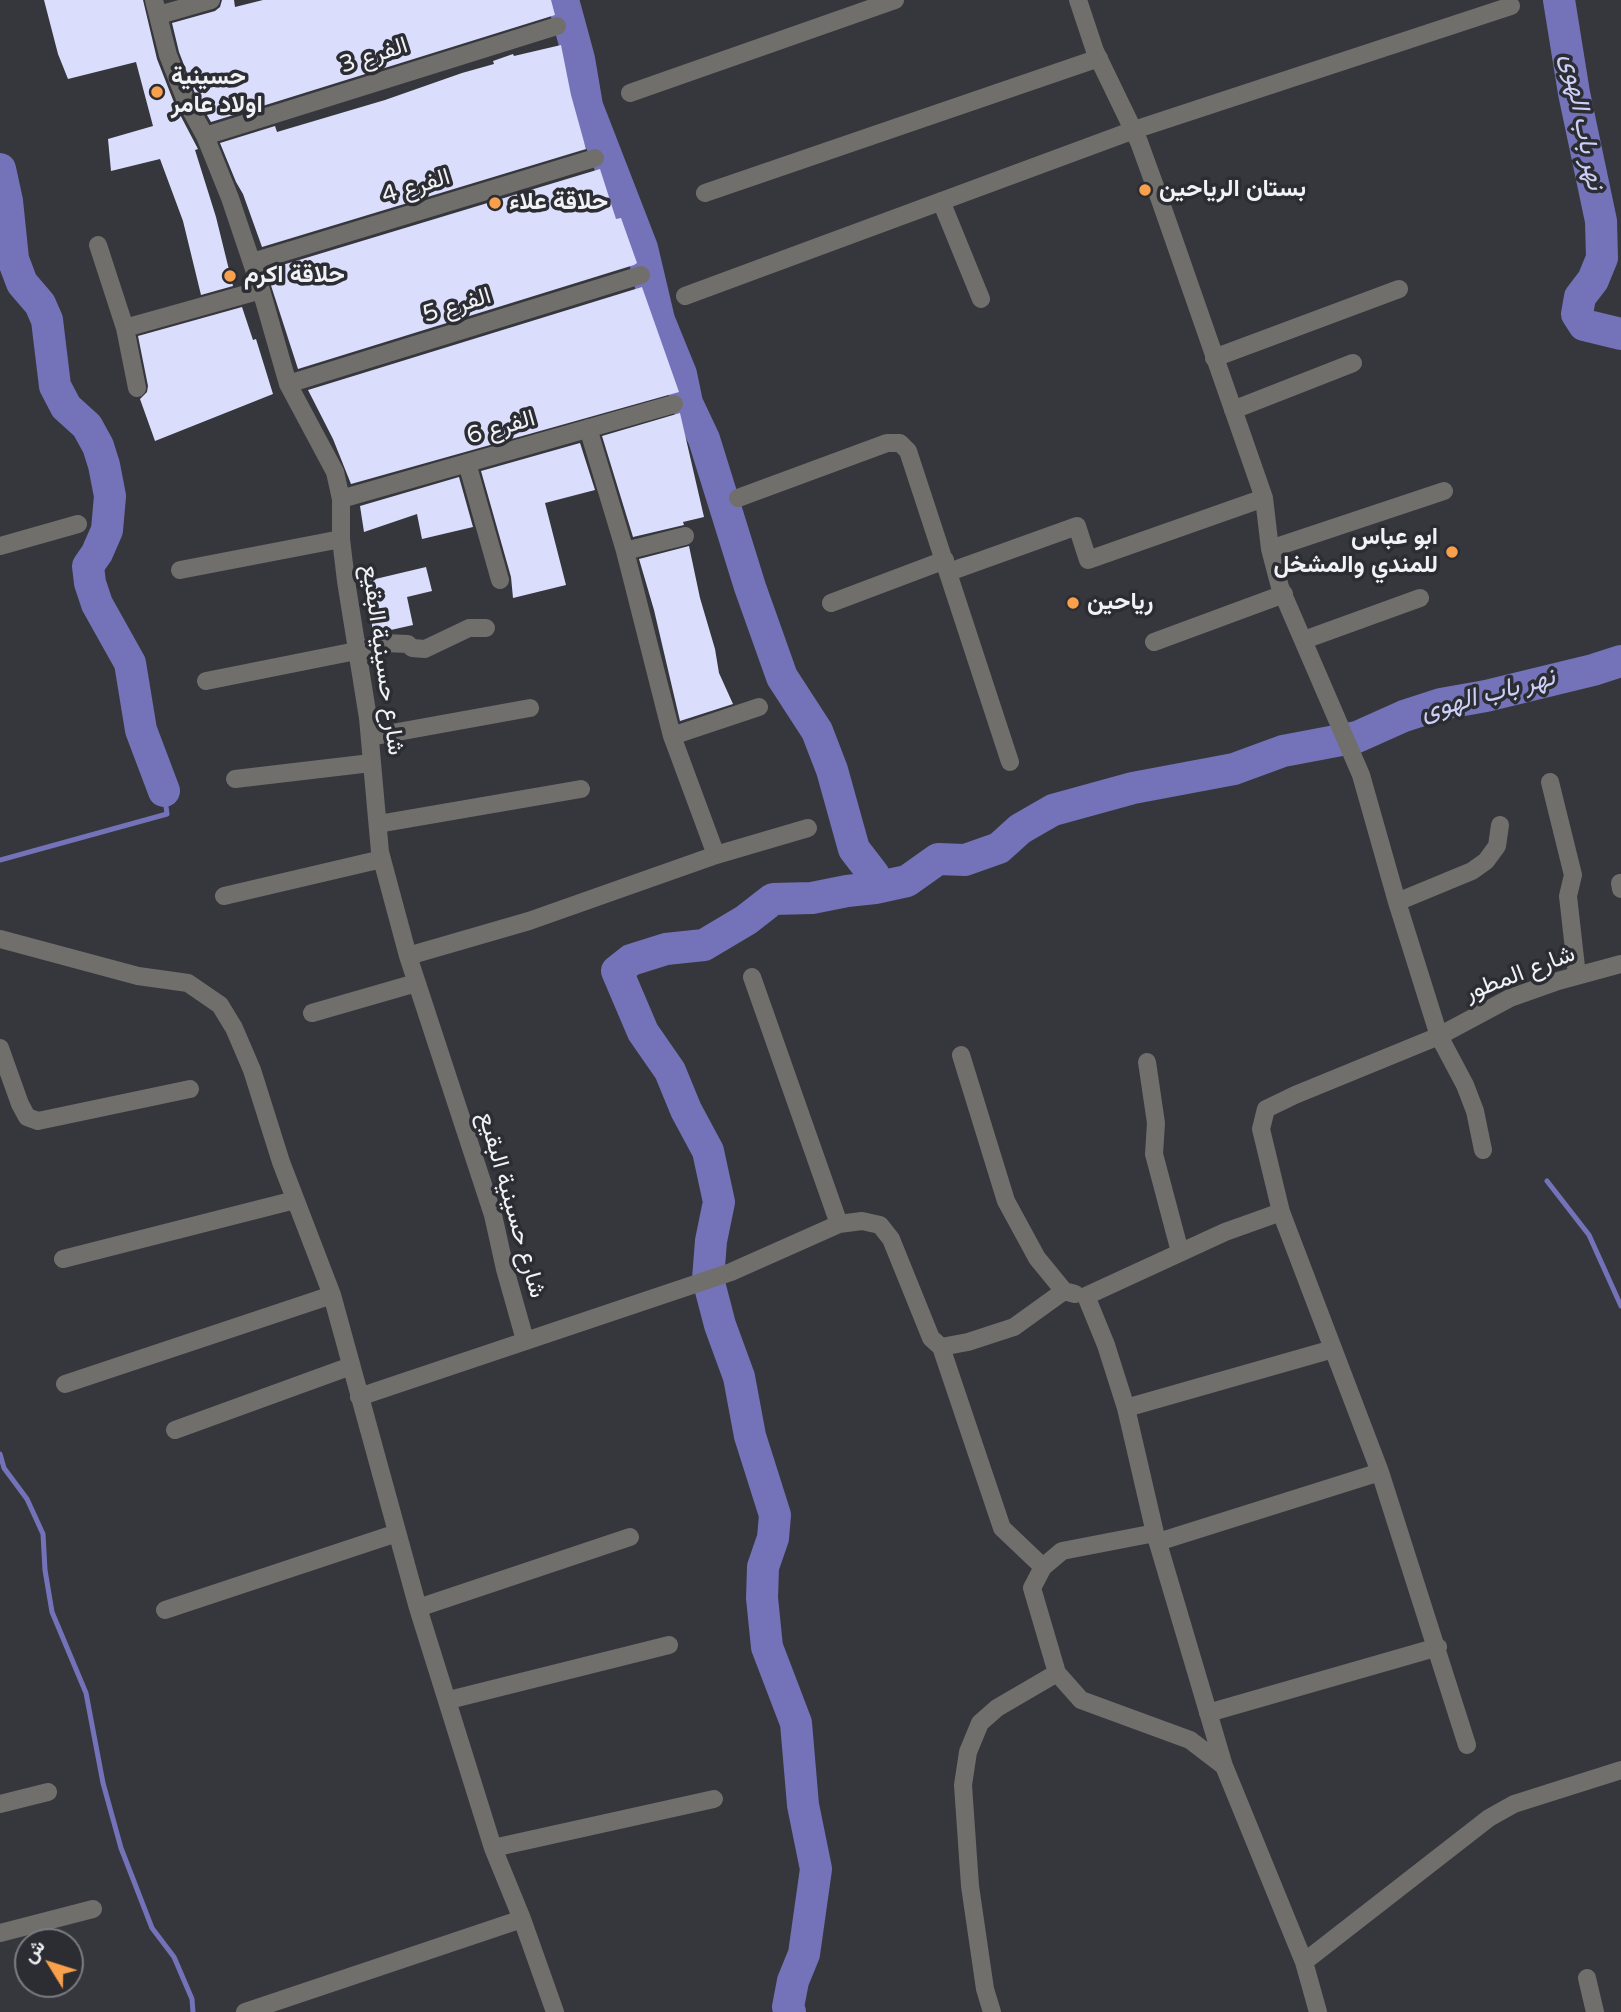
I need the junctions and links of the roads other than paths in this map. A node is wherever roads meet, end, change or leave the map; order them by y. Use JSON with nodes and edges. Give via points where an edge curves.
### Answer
{"nodes":[{"id":1,"x":211,"y":0,"type":"edge"},
{"id":2,"x":895,"y":0,"type":"edge"},
{"id":3,"x":1078,"y":0,"type":"edge"},
{"id":4,"x":1511,"y":6,"type":"dead end"},
{"id":5,"x":157,"y":8,"type":"edge"},
{"id":6,"x":557,"y":26,"type":"dead end"},
{"id":7,"x":1099,"y":58,"type":"junction"},
{"id":8,"x":629,"y":93,"type":"dead end"},
{"id":9,"x":1134,"y":130,"type":"junction"},
{"id":10,"x":205,"y":136,"type":"junction"},
{"id":11,"x":595,"y":158,"type":"dead end"},
{"id":12,"x":705,"y":193,"type":"dead end"},
{"id":13,"x":941,"y":201,"type":"junction"},
{"id":14,"x":98,"y":245,"type":"dead end"},
{"id":15,"x":252,"y":262,"type":"junction"},
{"id":16,"x":641,"y":275,"type":"dead end"},
{"id":17,"x":1399,"y":289,"type":"dead end"},
{"id":18,"x":261,"y":290,"type":"junction"},
{"id":19,"x":685,"y":296,"type":"dead end"},
{"id":20,"x":981,"y":299,"type":"dead end"},
{"id":21,"x":125,"y":328,"type":"junction"},
{"id":22,"x":1214,"y":358,"type":"junction"},
{"id":23,"x":1353,"y":363,"type":"dead end"},
{"id":24,"x":288,"y":384,"type":"junction"},
{"id":25,"x":137,"y":387,"type":"dead end"},
{"id":26,"x":674,"y":404,"type":"dead end"},
{"id":27,"x":1233,"y":410,"type":"junction"},
{"id":28,"x":588,"y":428,"type":"junction"},
{"id":29,"x":467,"y":463,"type":"junction"},
{"id":30,"x":1444,"y":491,"type":"dead end"},
{"id":31,"x":738,"y":498,"type":"dead end"},
{"id":32,"x":1264,"y":498,"type":"junction"},
{"id":33,"x":341,"y":499,"type":"junction"},
{"id":34,"x":78,"y":524,"type":"dead end"},
{"id":35,"x":685,"y":536,"type":"dead end"},
{"id":36,"x":341,"y":539,"type":"junction"},
{"id":37,"x":0,"y":546,"type":"edge"},
{"id":38,"x":1270,"y":549,"type":"junction"},
{"id":39,"x":625,"y":551,"type":"junction"},
{"id":40,"x":947,"y":566,"type":"junction"},
{"id":41,"x":180,"y":570,"type":"dead end"},
{"id":42,"x":500,"y":580,"type":"dead end"},
{"id":43,"x":1283,"y":594,"type":"junction"},
{"id":44,"x":1420,"y":598,"type":"dead end"},
{"id":45,"x":831,"y":603,"type":"dead end"},
{"id":46,"x":486,"y":628,"type":"dead end"},
{"id":47,"x":1304,"y":640,"type":"junction"},
{"id":48,"x":1154,"y":642,"type":"dead end"},
{"id":49,"x":356,"y":651,"type":"junction"},
{"id":50,"x":206,"y":681,"type":"dead end"},
{"id":51,"x":759,"y":706,"type":"dead end"},
{"id":52,"x":530,"y":708,"type":"dead end"},
{"id":53,"x":672,"y":736,"type":"junction"},
{"id":54,"x":370,"y":737,"type":"junction"},
{"id":55,"x":1010,"y":762,"type":"dead end"},
{"id":56,"x":371,"y":763,"type":"junction"},
{"id":57,"x":235,"y":779,"type":"dead end"},
{"id":58,"x":1550,"y":782,"type":"dead end"},
{"id":59,"x":581,"y":789,"type":"dead end"},
{"id":60,"x":378,"y":824,"type":"junction"},
{"id":61,"x":1500,"y":825,"type":"dead end"},
{"id":62,"x":808,"y":828,"type":"dead end"},
{"id":63,"x":716,"y":855,"type":"junction"},
{"id":64,"x":382,"y":859,"type":"junction"},
{"id":65,"x":224,"y":896,"type":"dead end"},
{"id":66,"x":1397,"y":902,"type":"junction"},
{"id":67,"x":0,"y":939,"type":"edge"},
{"id":68,"x":408,"y":956,"type":"junction"},
{"id":69,"x":1621,"y":964,"type":"edge"},
{"id":70,"x":1577,"y":976,"type":"junction"},
{"id":71,"x":752,"y":977,"type":"dead end"},
{"id":72,"x":416,"y":982,"type":"junction"},
{"id":73,"x":312,"y":1013,"type":"dead end"},
{"id":74,"x":1439,"y":1036,"type":"junction"},
{"id":75,"x":0,"y":1048,"type":"edge"},
{"id":76,"x":961,"y":1055,"type":"dead end"},
{"id":77,"x":1147,"y":1062,"type":"dead end"},
{"id":78,"x":190,"y":1089,"type":"dead end"},
{"id":79,"x":1483,"y":1150,"type":"dead end"},
{"id":80,"x":295,"y":1200,"type":"junction"},
{"id":81,"x":1281,"y":1212,"type":"junction"},
{"id":82,"x":839,"y":1224,"type":"junction"},
{"id":83,"x":1180,"y":1252,"type":"junction"},
{"id":84,"x":63,"y":1259,"type":"dead end"},
{"id":85,"x":1064,"y":1292,"type":"junction"},
{"id":86,"x":332,"y":1295,"type":"junction"},
{"id":87,"x":1086,"y":1296,"type":"junction"},
{"id":88,"x":525,"y":1340,"type":"junction"},
{"id":89,"x":941,"y":1347,"type":"junction"},
{"id":90,"x":1333,"y":1349,"type":"junction"},
{"id":91,"x":351,"y":1366,"type":"junction"},
{"id":92,"x":65,"y":1384,"type":"dead end"},
{"id":93,"x":359,"y":1397,"type":"junction"},
{"id":94,"x":1126,"y":1408,"type":"junction"},
{"id":95,"x":175,"y":1430,"type":"dead end"},
{"id":96,"x":1380,"y":1472,"type":"junction"},
{"id":97,"x":397,"y":1533,"type":"junction"},
{"id":98,"x":630,"y":1537,"type":"dead end"},
{"id":99,"x":1156,"y":1537,"type":"junction"},
{"id":100,"x":1043,"y":1567,"type":"junction"},
{"id":101,"x":418,"y":1608,"type":"junction"},
{"id":102,"x":165,"y":1610,"type":"dead end"},
{"id":103,"x":669,"y":1645,"type":"dead end"},
{"id":104,"x":1438,"y":1647,"type":"junction"},
{"id":105,"x":1057,"y":1673,"type":"junction"},
{"id":106,"x":449,"y":1700,"type":"junction"},
{"id":107,"x":1208,"y":1713,"type":"junction"},
{"id":108,"x":1467,"y":1745,"type":"dead end"},
{"id":109,"x":1224,"y":1766,"type":"junction"},
{"id":110,"x":1621,"y":1770,"type":"edge"},
{"id":111,"x":48,"y":1793,"type":"dead end"},
{"id":112,"x":714,"y":1799,"type":"dead end"},
{"id":113,"x":0,"y":1804,"type":"edge"},
{"id":114,"x":494,"y":1848,"type":"junction"},
{"id":115,"x":93,"y":1909,"type":"dead end"},
{"id":116,"x":522,"y":1919,"type":"junction"},
{"id":117,"x":0,"y":1933,"type":"edge"},
{"id":118,"x":1304,"y":1962,"type":"junction"},
{"id":119,"x":1587,"y":1978,"type":"dead end"},
{"id":120,"x":245,"y":2012,"type":"edge"},
{"id":121,"x":555,"y":2012,"type":"edge"},
{"id":122,"x":992,"y":2012,"type":"edge"},
{"id":123,"x":1318,"y":2012,"type":"edge"},
{"id":124,"x":1595,"y":2012,"type":"edge"}],
"edges":[{"from":1,"to":5,"type":"street"},
{"from":2,"to":8,"type":"street"},
{"from":3,"to":7,"type":"street"},
{"from":4,"to":9,"type":"street"},
{"from":5,"to":10,"type":"street","name":"شارع حسينية البقيع","via":[[168,55]]},
{"from":6,"to":10,"type":"street","name":"الفرع 3"},
{"from":7,"to":9,"type":"street"},
{"from":7,"to":12,"type":"street"},
{"from":9,"to":13,"type":"street"},
{"from":9,"to":22,"type":"street"},
{"from":10,"to":15,"type":"street","name":"شارع حسينية البقيع"},
{"from":11,"to":15,"type":"street","name":"الفرع 4"},
{"from":13,"to":19,"type":"street"},
{"from":13,"to":20,"type":"street"},
{"from":14,"to":21,"type":"street"},
{"from":15,"to":18,"type":"street","name":"شارع حسينية البقيع"},
{"from":16,"to":24,"type":"street","name":"الفرع 5"},
{"from":17,"to":22,"type":"street"},
{"from":18,"to":21,"type":"street"},
{"from":18,"to":24,"type":"street","name":"شارع حسينية البقيع"},
{"from":21,"to":25,"type":"street"},
{"from":22,"to":27,"type":"street"},
{"from":23,"to":27,"type":"street"},
{"from":24,"to":33,"type":"street","name":"شارع حسينية البقيع","via":[[335,472]]},
{"from":26,"to":28,"type":"street","name":"الفرع 6"},
{"from":27,"to":32,"type":"street"},
{"from":28,"to":29,"type":"street","name":"الفرع 6"},
{"from":28,"to":39,"type":"street"},
{"from":29,"to":33,"type":"street","name":"الفرع 6"},
{"from":29,"to":42,"type":"street"},
{"from":30,"to":38,"type":"street"},
{"from":31,"to":40,"type":"street","via":[[887,443],[900,443],[908,452]]},
{"from":32,"to":38,"type":"street"},
{"from":32,"to":40,"type":"street","via":[[1088,560],[1077,526]]},
{"from":33,"to":36,"type":"street","name":"شارع حسينية البقيع"},
{"from":34,"to":37,"type":"street"},
{"from":35,"to":39,"type":"street"},
{"from":36,"to":41,"type":"street"},
{"from":36,"to":49,"type":"street","name":"شارع حسينية البقيع"},
{"from":38,"to":43,"type":"street"},
{"from":39,"to":53,"type":"street"},
{"from":40,"to":45,"type":"street"},
{"from":40,"to":55,"type":"street"},
{"from":43,"to":47,"type":"street"},
{"from":43,"to":48,"type":"street"},
{"from":44,"to":47,"type":"street"},
{"from":46,"to":49,"type":"street","via":[[469,628],[425,649],[385,643]]},
{"from":47,"to":66,"type":"street","via":[[1361,775]]},
{"from":49,"to":50,"type":"street"},
{"from":49,"to":54,"type":"street","name":"شارع حسينية البقيع"},
{"from":51,"to":53,"type":"street"},
{"from":52,"to":54,"type":"street"},
{"from":53,"to":63,"type":"street"},
{"from":54,"to":56,"type":"street","name":"شارع حسينية البقيع"},
{"from":56,"to":57,"type":"street"},
{"from":56,"to":60,"type":"street","name":"شارع حسينية البقيع"},
{"from":58,"to":70,"type":"street","via":[[1573,875],[1568,896]]},
{"from":59,"to":60,"type":"street"},
{"from":60,"to":64,"type":"street","name":"شارع حسينية البقيع"},
{"from":61,"to":66,"type":"street","via":[[1497,846],[1472,872]]},
{"from":62,"to":63,"type":"street"},
{"from":63,"to":68,"type":"street"},
{"from":64,"to":65,"type":"street"},
{"from":64,"to":68,"type":"street","name":"شارع حسينية البقيع"},
{"from":66,"to":74,"type":"street"},
{"from":67,"to":80,"type":"street","via":[[125,973],[188,983],[220,1005],[252,1070]]},
{"from":68,"to":72,"type":"street","name":"شارع حسينية البقيع"},
{"from":69,"to":70,"type":"street","name":"شارع المطور"},
{"from":70,"to":74,"type":"street","name":"شارع المطور","via":[[1510,998]]},
{"from":71,"to":82,"type":"street"},
{"from":72,"to":73,"type":"street"},
{"from":72,"to":88,"type":"street","name":"شارع حسينية البقيع","via":[[493,1216]]},
{"from":74,"to":79,"type":"street","via":[[1465,1085]]},
{"from":74,"to":81,"type":"street","name":"شارع المطور","via":[[1266,1109],[1261,1129]]},
{"from":75,"to":78,"type":"street","via":[[20,1104],[27,1117],[38,1121]]},
{"from":76,"to":85,"type":"street","via":[[1006,1201],[1037,1258]]},
{"from":77,"to":83,"type":"street","via":[[1156,1122],[1154,1154]]},
{"from":80,"to":84,"type":"street"},
{"from":80,"to":86,"type":"street"},
{"from":81,"to":83,"type":"street"},
{"from":81,"to":90,"type":"street"},
{"from":82,"to":88,"type":"street","via":[[732,1272]]},
{"from":82,"to":89,"type":"street","via":[[880,1224],[891,1239],[931,1338]]},
{"from":83,"to":87,"type":"street"},
{"from":85,"to":87,"type":"street"},
{"from":85,"to":89,"type":"street","via":[[1014,1327]]},
{"from":86,"to":91,"type":"street"},
{"from":86,"to":92,"type":"street"},
{"from":87,"to":94,"type":"street"},
{"from":88,"to":93,"type":"street"},
{"from":89,"to":100,"type":"street","via":[[1002,1528]]},
{"from":90,"to":94,"type":"street"},
{"from":90,"to":96,"type":"street"},
{"from":91,"to":93,"type":"street"},
{"from":91,"to":95,"type":"street"},
{"from":93,"to":97,"type":"street"},
{"from":94,"to":99,"type":"street"},
{"from":96,"to":99,"type":"street"},
{"from":96,"to":104,"type":"street"},
{"from":97,"to":101,"type":"street"},
{"from":97,"to":102,"type":"street"},
{"from":98,"to":101,"type":"street"},
{"from":99,"to":100,"type":"street","via":[[1062,1551]]},
{"from":99,"to":107,"type":"street"},
{"from":100,"to":105,"type":"street","via":[[1032,1588]]},
{"from":101,"to":106,"type":"street"},
{"from":103,"to":106,"type":"street"},
{"from":104,"to":107,"type":"street"},
{"from":104,"to":108,"type":"street"},
{"from":105,"to":109,"type":"street","via":[[1081,1700],[1190,1741]]},
{"from":105,"to":122,"type":"street","via":[[980,1723],[968,1752],[963,1785],[970,1886]]},
{"from":106,"to":114,"type":"street"},
{"from":107,"to":109,"type":"street"},
{"from":109,"to":118,"type":"street"},
{"from":110,"to":118,"type":"street","via":[[1514,1804],[1489,1818]]},
{"from":111,"to":113,"type":"street"},
{"from":112,"to":114,"type":"street"},
{"from":114,"to":116,"type":"street"},
{"from":115,"to":117,"type":"street"},
{"from":116,"to":120,"type":"street"},
{"from":116,"to":121,"type":"street"},
{"from":118,"to":123,"type":"street"},
{"from":119,"to":124,"type":"street"}]}
